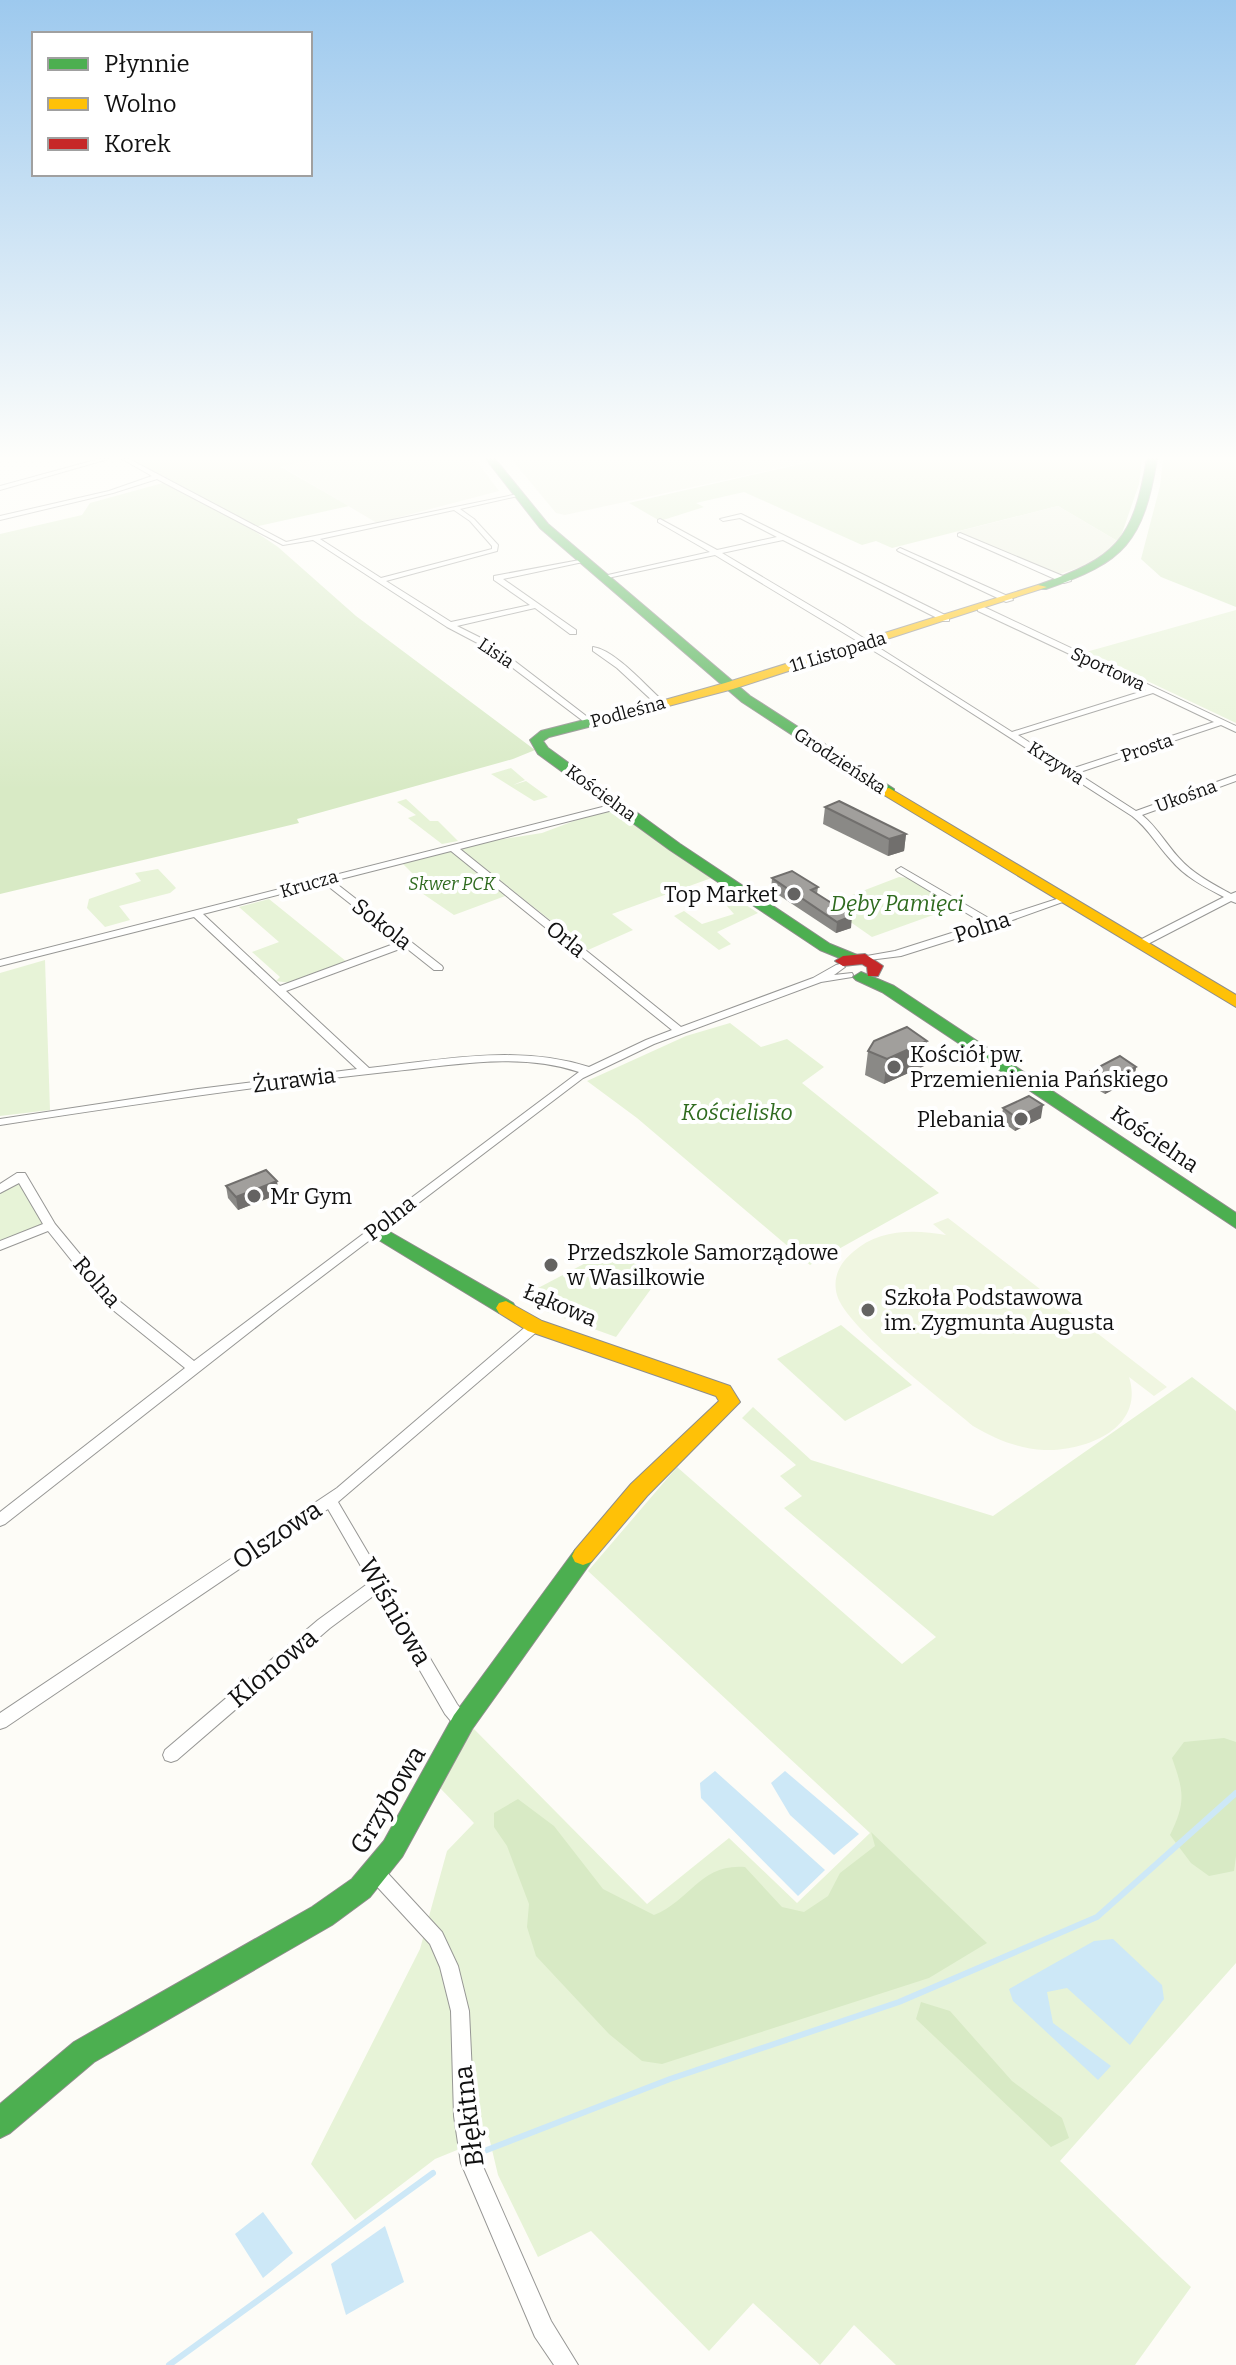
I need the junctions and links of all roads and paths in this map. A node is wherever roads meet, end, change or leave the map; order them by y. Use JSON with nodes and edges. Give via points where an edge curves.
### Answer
{"nodes":[{"id":1,"x":363,"y":569,"type":"edge"},
{"id":2,"x":421,"y":569,"type":"edge"},
{"id":3,"x":538,"y":569,"type":"edge"},
{"id":4,"x":594,"y":569,"type":"edge"},
{"id":5,"x":640,"y":569,"type":"edge"},
{"id":6,"x":745,"y":569,"type":"edge"},
{"id":7,"x":846,"y":569,"type":"edge"},
{"id":8,"x":942,"y":569,"type":"edge"},
{"id":9,"x":1040,"y":569,"type":"edge"},
{"id":10,"x":1092,"y":569,"type":"edge"},
{"id":11,"x":603,"y":577,"type":"junction"},
{"id":12,"x":380,"y":580,"type":"junction"},
{"id":13,"x":1067,"y":581,"type":"junction"},
{"id":14,"x":1009,"y":600,"type":"junction"},
{"id":15,"x":536,"y":606,"type":"junction"},
{"id":16,"x":981,"y":609,"type":"junction"},
{"id":17,"x":946,"y":619,"type":"junction"},
{"id":18,"x":450,"y":625,"type":"junction"},
{"id":19,"x":573,"y":632,"type":"dead end"},
{"id":20,"x":867,"y":644,"type":"junction"},
{"id":21,"x":596,"y":649,"type":"dead end"},
{"id":22,"x":729,"y":686,"type":"junction"},
{"id":23,"x":1153,"y":690,"type":"junction"},
{"id":24,"x":660,"y":703,"type":"junction"},
{"id":25,"x":590,"y":722,"type":"junction"},
{"id":26,"x":1221,"y":722,"type":"junction"},
{"id":27,"x":1236,"y":729,"type":"edge"},
{"id":28,"x":1013,"y":734,"type":"junction"},
{"id":29,"x":537,"y":747,"type":"joint"},
{"id":30,"x":1071,"y":772,"type":"junction"},
{"id":31,"x":1236,"y":778,"type":"edge"},
{"id":32,"x":618,"y":806,"type":"junction"},
{"id":33,"x":1135,"y":814,"type":"junction"},
{"id":34,"x":452,"y":847,"type":"junction"},
{"id":35,"x":901,"y":870,"type":"dead end"},
{"id":36,"x":326,"y":880,"type":"junction"},
{"id":37,"x":1234,"y":897,"type":"edge"},
{"id":38,"x":1066,"y":899,"type":"junction"},
{"id":39,"x":197,"y":914,"type":"junction"},
{"id":40,"x":992,"y":924,"type":"junction"},
{"id":41,"x":406,"y":943,"type":"junction"},
{"id":42,"x":1140,"y":944,"type":"junction"},
{"id":43,"x":0,"y":963,"type":"edge"},
{"id":44,"x":857,"y":967,"type":"junction"},
{"id":45,"x":438,"y":968,"type":"dead end"},
{"id":46,"x":279,"y":990,"type":"junction"},
{"id":47,"x":1236,"y":1002,"type":"edge"},
{"id":48,"x":680,"y":1031,"type":"junction"},
{"id":49,"x":366,"y":1071,"type":"junction"},
{"id":50,"x":589,"y":1071,"type":"junction"},
{"id":51,"x":0,"y":1122,"type":"edge"},
{"id":52,"x":0,"y":1189,"type":"edge"},
{"id":53,"x":1236,"y":1222,"type":"edge"},
{"id":54,"x":50,"y":1226,"type":"junction"},
{"id":55,"x":376,"y":1230,"type":"junction"},
{"id":56,"x":0,"y":1246,"type":"edge"},
{"id":57,"x":535,"y":1326,"type":"junction"},
{"id":58,"x":194,"y":1368,"type":"junction"},
{"id":59,"x":729,"y":1405,"type":"joint"},
{"id":60,"x":330,"y":1500,"type":"junction"},
{"id":61,"x":0,"y":1520,"type":"edge"},
{"id":62,"x":378,"y":1584,"type":"junction"},
{"id":63,"x":0,"y":1722,"type":"edge"},
{"id":64,"x":463,"y":1722,"type":"junction"},
{"id":65,"x":171,"y":1755,"type":"dead end"},
{"id":66,"x":376,"y":1873,"type":"junction"},
{"id":67,"x":0,"y":2123,"type":"edge"},
{"id":68,"x":567,"y":2365,"type":"edge"}],
"edges":[{"from":1,"to":12,"type":"street","name":"Lisia"},
{"from":2,"to":12,"type":"street"},
{"from":3,"to":15,"type":"street","via":[[497,578]]},
{"from":4,"to":11,"type":"street","name":"Grodzieńska"},
{"from":5,"to":11,"type":"street"},
{"from":6,"to":20,"type":"street","name":"Krzywa"},
{"from":7,"to":17,"type":"street"},
{"from":8,"to":14,"type":"street"},
{"from":9,"to":13,"type":"street"},
{"from":10,"to":13,"type":"street","name":"11 Listopada"},
{"from":11,"to":22,"type":"street","name":"Grodzieńska"},
{"from":12,"to":18,"type":"street","name":"Lisia"},
{"from":13,"to":14,"type":"street","name":"11 Listopada"},
{"from":14,"to":16,"type":"street","name":"11 Listopada"},
{"from":15,"to":18,"type":"street"},
{"from":15,"to":19,"type":"street"},
{"from":16,"to":17,"type":"street","name":"11 Listopada"},
{"from":16,"to":23,"type":"street","name":"Sportowa"},
{"from":17,"to":20,"type":"street","name":"11 Listopada"},
{"from":18,"to":25,"type":"street","name":"Lisia","via":[[488,645]]},
{"from":20,"to":22,"type":"street","name":"11 Listopada"},
{"from":20,"to":28,"type":"street","name":"Krzywa"},
{"from":21,"to":24,"type":"street"},
{"from":22,"to":24,"type":"street","name":"Podleśna"},
{"from":22,"to":38,"type":"street","name":"Grodzieńska","via":[[874,783]]},
{"from":23,"to":26,"type":"street","name":"Sportowa"},
{"from":23,"to":28,"type":"street"},
{"from":24,"to":25,"type":"street","name":"Podleśna"},
{"from":25,"to":29,"type":"street","name":"Podleśna","via":[[545,734],[536,740]]},
{"from":26,"to":27,"type":"street","name":"Sportowa"},
{"from":26,"to":30,"type":"street","name":"Prosta"},
{"from":28,"to":30,"type":"street","name":"Krzywa"},
{"from":29,"to":32,"type":"street","name":"Kościelna"},
{"from":30,"to":33,"type":"street","name":"Krzywa"},
{"from":31,"to":33,"type":"street","name":"Ukośna"},
{"from":32,"to":34,"type":"street","name":"Krucza"},
{"from":32,"to":44,"type":"street","name":"Kościelna"},
{"from":33,"to":37,"type":"street","name":"Krzywa","via":[[1193,876]]},
{"from":34,"to":36,"type":"street","name":"Krucza"},
{"from":34,"to":48,"type":"street","name":"Orla"},
{"from":35,"to":40,"type":"street"},
{"from":36,"to":39,"type":"street","name":"Krucza"},
{"from":36,"to":41,"type":"street","name":"Sokola"},
{"from":37,"to":42,"type":"street"},
{"from":38,"to":40,"type":"street","name":"Polna"},
{"from":38,"to":42,"type":"street","name":"Grodzieńska"},
{"from":39,"to":43,"type":"street","name":"Krucza"},
{"from":39,"to":46,"type":"street"},
{"from":40,"to":44,"type":"street","name":"Polna"},
{"from":41,"to":45,"type":"street","name":"Sokola"},
{"from":41,"to":46,"type":"street"},
{"from":42,"to":47,"type":"street","name":"Grodzieńska"},
{"from":44,"to":48,"type":"street","name":"Polna"},
{"from":44,"to":53,"type":"street","name":"Kościelna"},
{"from":46,"to":49,"type":"street"},
{"from":48,"to":50,"type":"street","name":"Polna"},
{"from":49,"to":50,"type":"street","name":"Żurawia","via":[[506,1060],[562,1062]]},
{"from":49,"to":51,"type":"street","name":"Żurawia"},
{"from":50,"to":55,"type":"street","name":"Polna"},
{"from":52,"to":54,"type":"street","name":"Rolna","via":[[21,1176]]},
{"from":54,"to":56,"type":"street"},
{"from":54,"to":58,"type":"street","name":"Rolna","via":[[113,1303]]},
{"from":55,"to":57,"type":"street","name":"Łąkowa"},
{"from":55,"to":58,"type":"street","name":"Polna"},
{"from":57,"to":59,"type":"street","name":"Łąkowa","via":[[723,1391]]},
{"from":57,"to":60,"type":"street","name":"Olszowa"},
{"from":58,"to":61,"type":"street","name":"Polna"},
{"from":59,"to":64,"type":"street","name":"Grzybowa","via":[[639,1490],[575,1565]]},
{"from":60,"to":62,"type":"street","name":"Wiśniowa"},
{"from":60,"to":63,"type":"street","name":"Olszowa"},
{"from":62,"to":64,"type":"street","name":"Wiśniowa"},
{"from":62,"to":65,"type":"street","name":"Klonowa"},
{"from":64,"to":66,"type":"street","name":"Grzybowa"},
{"from":66,"to":67,"type":"street","name":"Grzybowa","via":[[322,1916],[84,2052]]},
{"from":66,"to":68,"type":"street","name":"Błękitna","via":[[436,1938],[452,1974],[460,2011],[471,2163],[543,2329]]}]}
